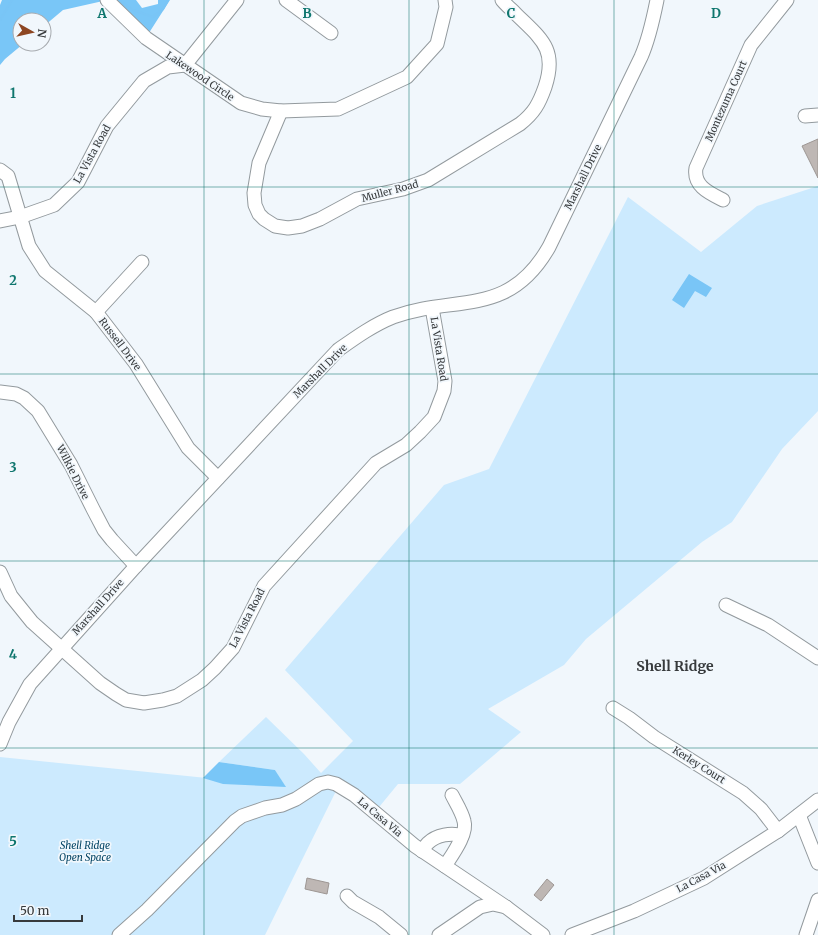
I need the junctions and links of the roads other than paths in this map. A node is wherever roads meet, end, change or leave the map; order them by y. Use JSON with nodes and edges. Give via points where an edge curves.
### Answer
{"nodes":[{"id":1,"x":107,"y":0,"type":"edge"},
{"id":2,"x":237,"y":0,"type":"edge"},
{"id":3,"x":286,"y":0,"type":"edge"},
{"id":4,"x":445,"y":0,"type":"edge"},
{"id":5,"x":502,"y":0,"type":"edge"},
{"id":6,"x":657,"y":0,"type":"edge"},
{"id":7,"x":787,"y":0,"type":"edge"},
{"id":8,"x":331,"y":33,"type":"dead end"},
{"id":9,"x":185,"y":66,"type":"junction"},
{"id":10,"x":281,"y":111,"type":"junction"},
{"id":11,"x":0,"y":170,"type":"edge"},
{"id":12,"x":723,"y":200,"type":"dead end"},
{"id":13,"x":20,"y":217,"type":"junction"},
{"id":14,"x":0,"y":220,"type":"edge"},
{"id":15,"x":142,"y":262,"type":"dead end"},
{"id":16,"x":432,"y":308,"type":"junction"},
{"id":17,"x":96,"y":312,"type":"junction"},
{"id":18,"x":0,"y":392,"type":"edge"},
{"id":19,"x":218,"y":478,"type":"junction"},
{"id":20,"x":136,"y":566,"type":"junction"},
{"id":21,"x":0,"y":572,"type":"edge"},
{"id":22,"x":726,"y":605,"type":"dead end"},
{"id":23,"x":60,"y":649,"type":"junction"},
{"id":24,"x":818,"y":658,"type":"edge"},
{"id":25,"x":613,"y":708,"type":"dead end"},
{"id":26,"x":5,"y":720,"type":"edge"},
{"id":27,"x":0,"y":744,"type":"edge"},
{"id":28,"x":452,"y":795,"type":"dead end"},
{"id":29,"x":818,"y":800,"type":"edge"},
{"id":30,"x":798,"y":815,"type":"junction"},
{"id":31,"x":778,"y":831,"type":"junction"},
{"id":32,"x":462,"y":836,"type":"junction"},
{"id":33,"x":422,"y":851,"type":"junction"},
{"id":34,"x":818,"y":863,"type":"edge"},
{"id":35,"x":445,"y":866,"type":"junction"},
{"id":36,"x":347,"y":896,"type":"dead end"},
{"id":37,"x":818,"y":900,"type":"edge"},
{"id":38,"x":506,"y":907,"type":"junction"},
{"id":39,"x":119,"y":935,"type":"edge"},
{"id":40,"x":401,"y":935,"type":"edge"},
{"id":41,"x":439,"y":935,"type":"edge"},
{"id":42,"x":543,"y":935,"type":"edge"},
{"id":43,"x":572,"y":935,"type":"edge"},
{"id":44,"x":806,"y":935,"type":"edge"}],
"edges":[{"from":1,"to":9,"type":"street","name":"Lakewood Circle","via":[[146,38]]},
{"from":2,"to":9,"type":"street"},
{"from":3,"to":8,"type":"street"},
{"from":4,"to":10,"type":"street","name":"Lakewood Circle","via":[[446,7],[437,44],[407,77],[338,109]]},
{"from":5,"to":10,"type":"street","name":"Muller Road","via":[[540,39],[549,55],[548,76],[540,102],[530,116],[520,124],[428,180],[403,189],[357,199],[302,226],[274,226],[259,214],[254,193],[259,163]]},
{"from":6,"to":16,"type":"street","name":"Marshall Drive","via":[[650,33],[641,57],[542,258],[522,280],[500,294],[475,302]]},
{"from":7,"to":12,"type":"street","name":"Montezuma Court","via":[[751,45],[696,168],[696,179],[702,188]]},
{"from":9,"to":10,"type":"street","name":"Lakewood Circle","via":[[241,103]]},
{"from":9,"to":13,"type":"street","name":"La Vista Road","via":[[168,67],[144,81],[106,126],[78,182],[54,205]]},
{"from":11,"to":13,"type":"street","name":"Russell Drive","via":[[8,176]]},
{"from":13,"to":14,"type":"street","name":"La Vista Road"},
{"from":13,"to":17,"type":"street","name":"Russell Drive","via":[[29,246],[45,271]]},
{"from":15,"to":17,"type":"street"},
{"from":16,"to":19,"type":"street","name":"Marshall Drive","via":[[393,317],[354,338],[338,350]]},
{"from":16,"to":23,"type":"street","name":"La Vista Road","via":[[445,381],[434,417],[406,445],[376,463],[264,586],[233,648],[202,680],[178,696],[163,700],[144,703],[126,700],[100,683]]},
{"from":17,"to":19,"type":"street","name":"Russell Drive","via":[[136,364],[188,448]]},
{"from":18,"to":20,"type":"street","name":"Wilkie Drive","via":[[16,394],[38,411],[71,465],[104,530]]},
{"from":19,"to":20,"type":"street","name":"Marshall Drive"},
{"from":20,"to":23,"type":"street","name":"Marshall Drive"},
{"from":21,"to":23,"type":"street","name":"La Vista Road","via":[[11,596],[32,622]]},
{"from":22,"to":24,"type":"street","via":[[768,625]]},
{"from":23,"to":26,"type":"street","name":"Marshall Drive","via":[[30,684]]},
{"from":25,"to":31,"type":"street","name":"Kerley Court","via":[[743,793],[762,809]]},
{"from":26,"to":27,"type":"street","name":"Marshall Drive"},
{"from":28,"to":32,"type":"street","via":[[464,820],[465,831]]},
{"from":29,"to":30,"type":"street","name":"La Casa Via"},
{"from":30,"to":31,"type":"street","name":"La Casa Via"},
{"from":30,"to":34,"type":"street"},
{"from":31,"to":43,"type":"street","name":"La Casa Via","via":[[704,878],[634,911]]},
{"from":32,"to":33,"type":"street","via":[[454,833],[434,838]]},
{"from":32,"to":35,"type":"street"},
{"from":33,"to":35,"type":"street","name":"La Casa Via"},
{"from":33,"to":39,"type":"street","name":"La Casa Via","via":[[354,795],[336,784],[319,784],[282,805],[242,816]]},
{"from":35,"to":38,"type":"street","name":"La Casa Via"},
{"from":36,"to":40,"type":"street"},
{"from":37,"to":44,"type":"street"},
{"from":38,"to":41,"type":"street","via":[[493,904],[480,907]]},
{"from":38,"to":42,"type":"street","name":"La Casa Via"}]}
